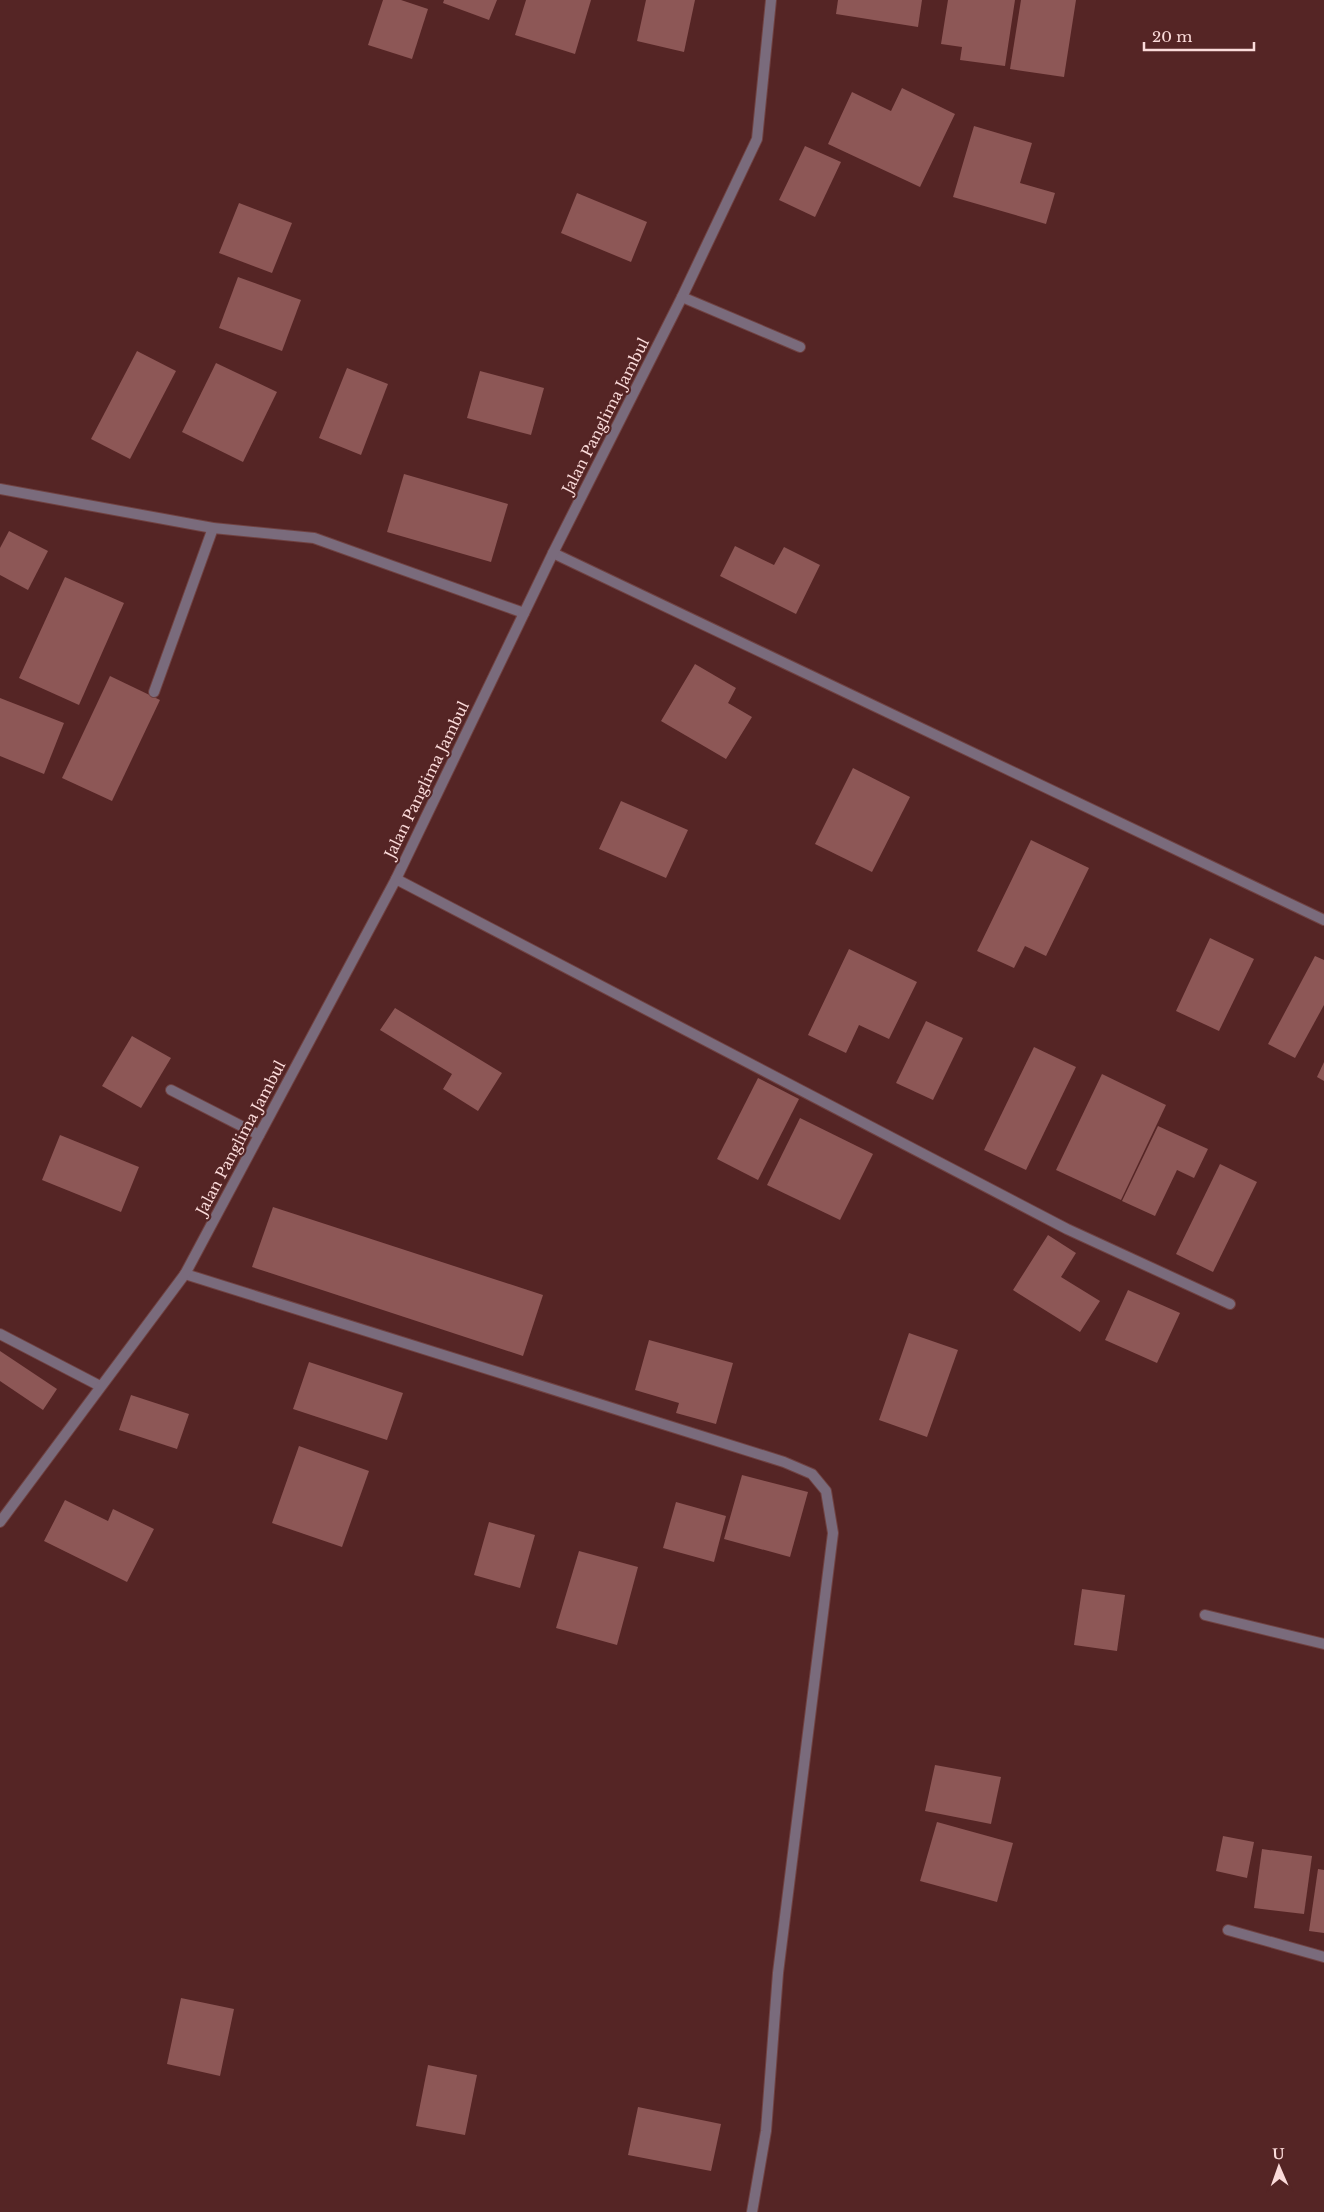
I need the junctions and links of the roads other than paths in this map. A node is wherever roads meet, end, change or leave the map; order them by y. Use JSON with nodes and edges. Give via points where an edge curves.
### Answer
{"nodes":[{"id":1,"x":771,"y":0,"type":"edge"},
{"id":2,"x":682,"y":298,"type":"junction"},
{"id":3,"x":800,"y":347,"type":"dead end"},
{"id":4,"x":0,"y":489,"type":"edge"},
{"id":5,"x":213,"y":528,"type":"junction"},
{"id":6,"x":553,"y":552,"type":"junction"},
{"id":7,"x":524,"y":613,"type":"junction"},
{"id":8,"x":154,"y":692,"type":"dead end"},
{"id":9,"x":396,"y":879,"type":"junction"},
{"id":10,"x":1324,"y":920,"type":"edge"},
{"id":11,"x":171,"y":1090,"type":"dead end"},
{"id":12,"x":259,"y":1135,"type":"junction"},
{"id":13,"x":186,"y":1274,"type":"junction"},
{"id":14,"x":1230,"y":1304,"type":"dead end"},
{"id":15,"x":0,"y":1334,"type":"edge"},
{"id":16,"x":100,"y":1386,"type":"junction"},
{"id":17,"x":0,"y":1522,"type":"edge"},
{"id":18,"x":1205,"y":1615,"type":"dead end"},
{"id":19,"x":1324,"y":1644,"type":"edge"},
{"id":20,"x":1228,"y":1930,"type":"dead end"},
{"id":21,"x":1324,"y":1956,"type":"edge"},
{"id":22,"x":752,"y":2212,"type":"edge"}],
"edges":[{"from":1,"to":2,"type":"street","name":"Jalan Panglima Jambul","via":[[757,139]]},
{"from":2,"to":3,"type":"street"},
{"from":2,"to":6,"type":"street","name":"Jalan Panglima Jambul"},
{"from":4,"to":5,"type":"street"},
{"from":5,"to":7,"type":"street","via":[[314,538]]},
{"from":5,"to":8,"type":"street"},
{"from":6,"to":7,"type":"street","name":"Jalan Panglima Jambul"},
{"from":6,"to":10,"type":"street"},
{"from":7,"to":9,"type":"street","name":"Jalan Panglima Jambul"},
{"from":9,"to":12,"type":"street","name":"Jalan Panglima Jambul"},
{"from":9,"to":14,"type":"street","via":[[1068,1229]]},
{"from":11,"to":12,"type":"street"},
{"from":12,"to":13,"type":"street","name":"Jalan Panglima Jambul"},
{"from":13,"to":16,"type":"street","name":"Jalan Panglima Jambul"},
{"from":13,"to":22,"type":"street","via":[[784,1462],[812,1474],[826,1491],[833,1533],[778,1973],[766,2131]]},
{"from":15,"to":16,"type":"street"},
{"from":16,"to":17,"type":"street","name":"Jalan Panglima Jambul"},
{"from":18,"to":19,"type":"street"},
{"from":20,"to":21,"type":"street"}]}
